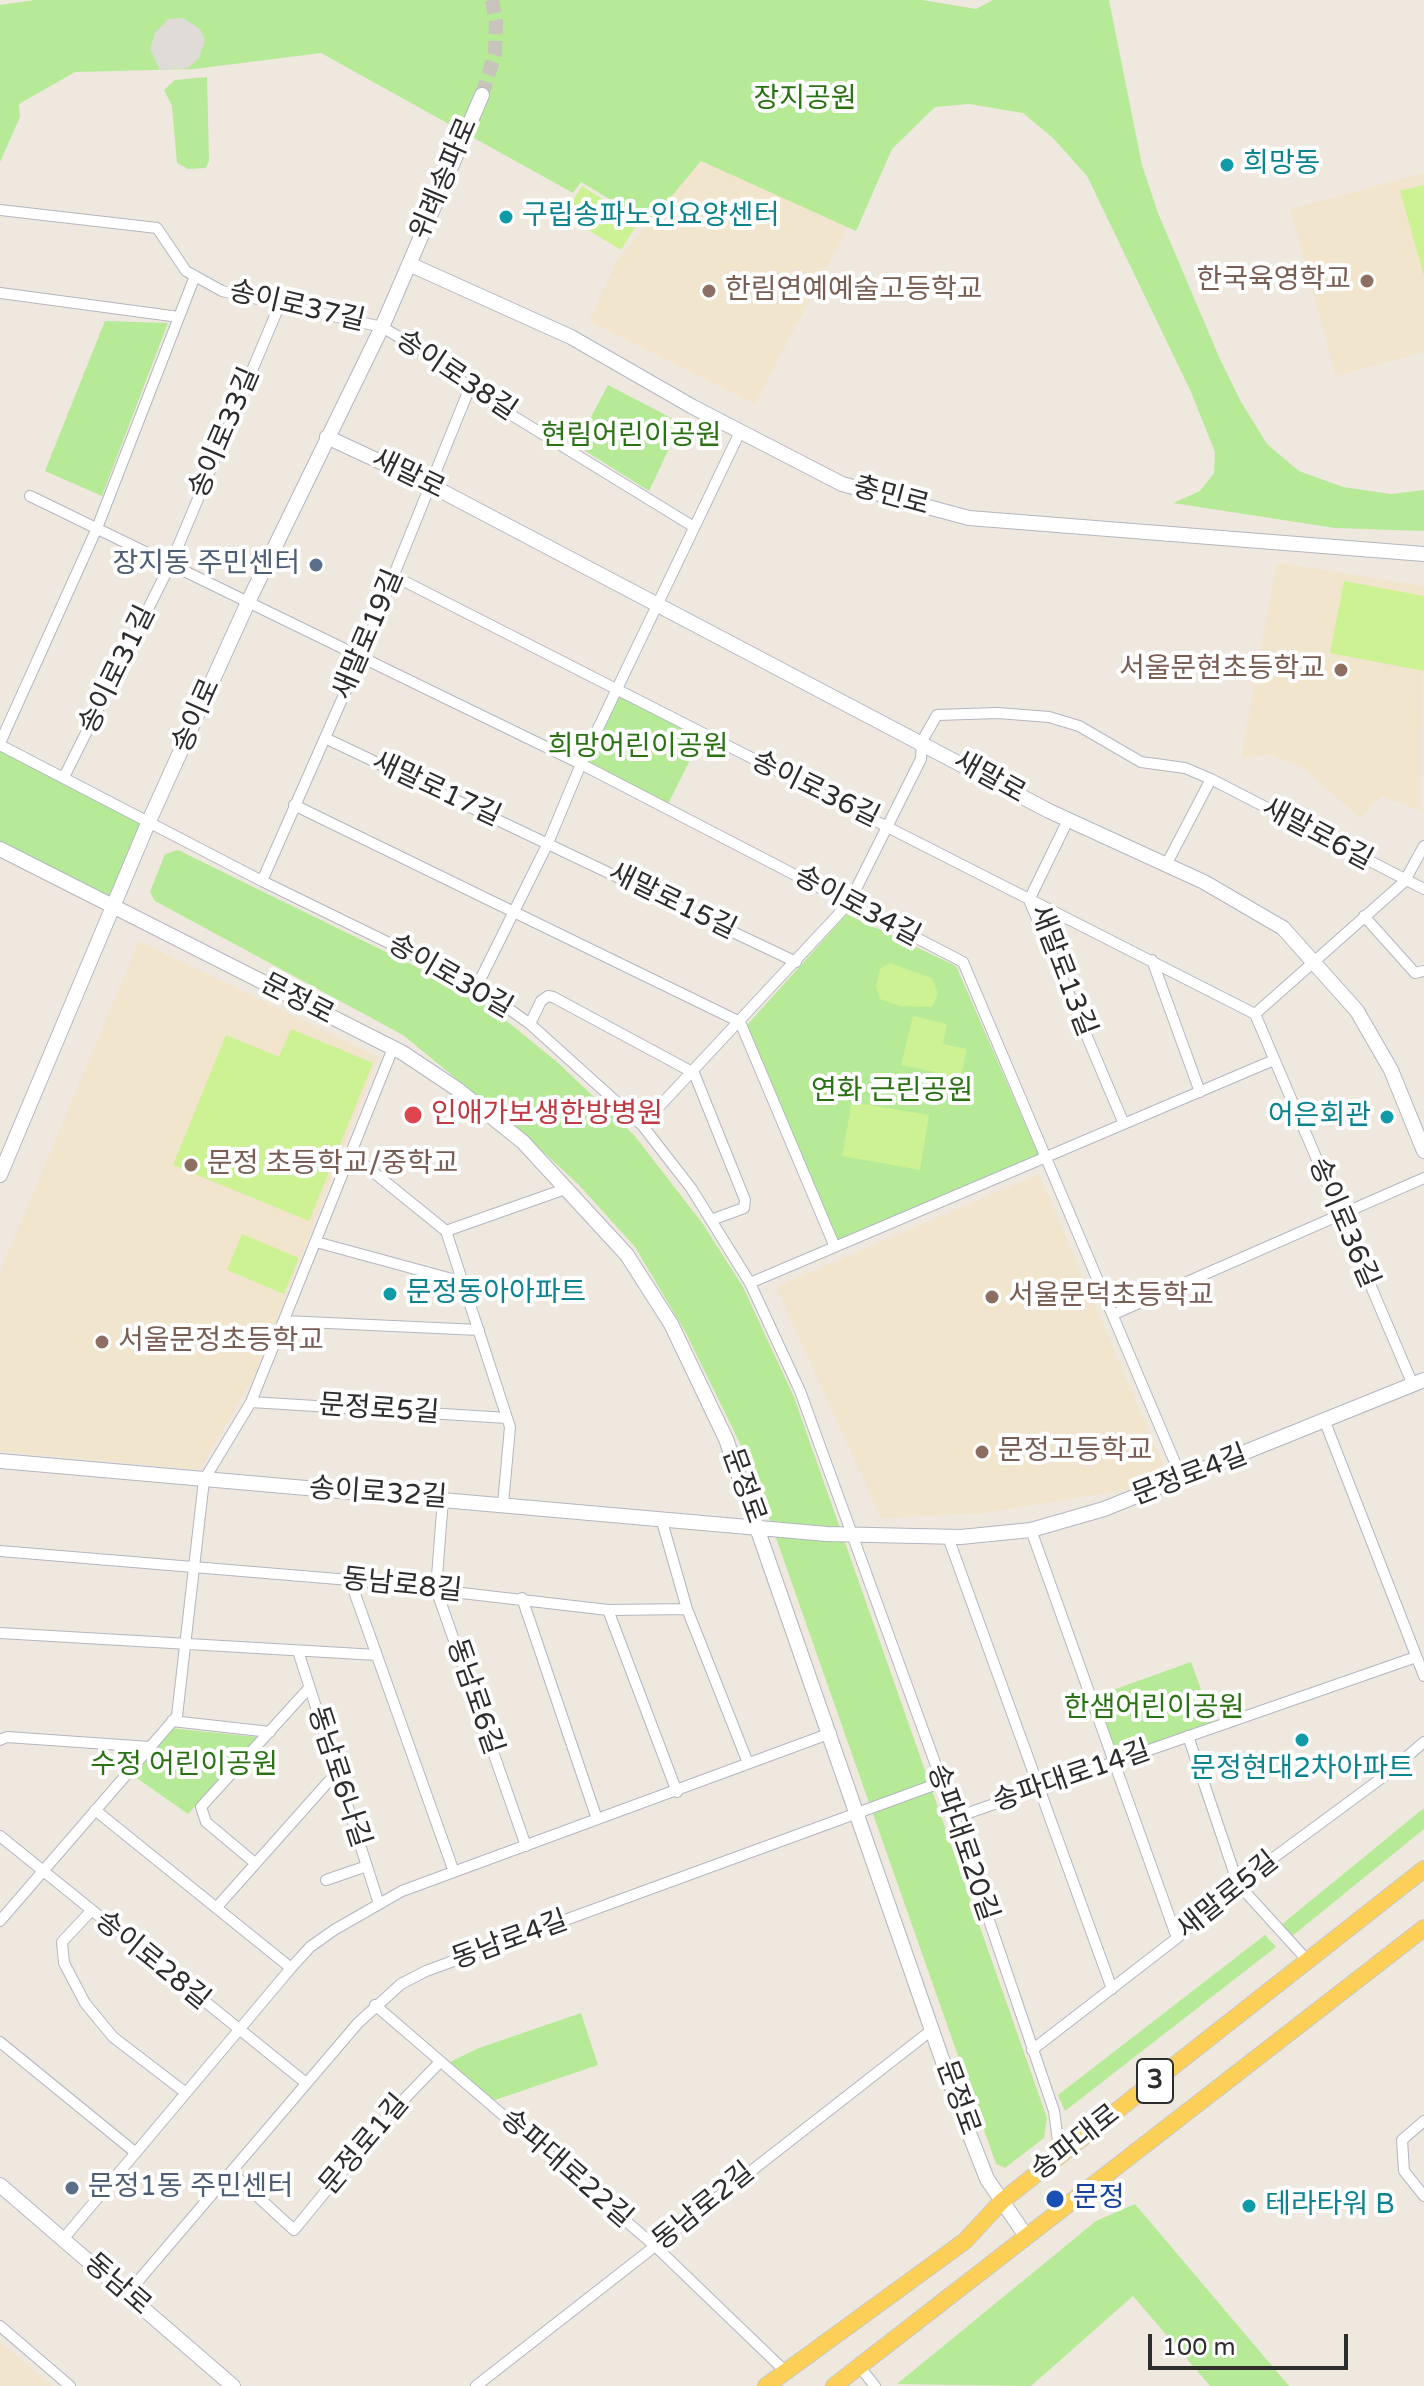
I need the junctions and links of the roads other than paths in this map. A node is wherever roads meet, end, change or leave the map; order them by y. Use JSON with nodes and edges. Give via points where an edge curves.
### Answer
{"nodes":[{"id":1,"x":482,"y":95,"type":"tunnel mouth"},
{"id":2,"x":0,"y":210,"type":"edge"},
{"id":3,"x":409,"y":264,"type":"junction"},
{"id":4,"x":195,"y":276,"type":"junction"},
{"id":5,"x":0,"y":293,"type":"edge"},
{"id":6,"x":280,"y":304,"type":"junction"},
{"id":7,"x":179,"y":317,"type":"junction"},
{"id":8,"x":382,"y":327,"type":"junction"},
{"id":9,"x":470,"y":387,"type":"junction"},
{"id":10,"x":740,"y":432,"type":"junction"},
{"id":11,"x":327,"y":437,"type":"junction"},
{"id":12,"x":432,"y":486,"type":"junction"},
{"id":13,"x":30,"y":496,"type":"dead end"},
{"id":14,"x":694,"y":527,"type":"junction"},
{"id":15,"x":97,"y":528,"type":"junction"},
{"id":16,"x":1424,"y":554,"type":"edge"},
{"id":17,"x":171,"y":563,"type":"junction"},
{"id":18,"x":394,"y":576,"type":"junction"},
{"id":19,"x":249,"y":600,"type":"junction"},
{"id":20,"x":657,"y":606,"type":"junction"},
{"id":21,"x":361,"y":656,"type":"junction"},
{"id":22,"x":617,"y":689,"type":"junction"},
{"id":23,"x":325,"y":738,"type":"junction"},
{"id":24,"x":922,"y":741,"type":"junction"},
{"id":25,"x":0,"y":744,"type":"edge"},
{"id":26,"x":581,"y":764,"type":"junction"},
{"id":27,"x":64,"y":777,"type":"junction"},
{"id":28,"x":1211,"y":779,"type":"junction"},
{"id":29,"x":294,"y":805,"type":"junction"},
{"id":30,"x":1068,"y":820,"type":"junction"},
{"id":31,"x":149,"y":821,"type":"junction"},
{"id":32,"x":888,"y":825,"type":"junction"},
{"id":33,"x":548,"y":843,"type":"junction"},
{"id":34,"x":1424,"y":846,"type":"edge"},
{"id":35,"x":0,"y":849,"type":"edge"},
{"id":36,"x":1166,"y":865,"type":"junction"},
{"id":37,"x":1405,"y":880,"type":"junction"},
{"id":38,"x":262,"y":881,"type":"junction"},
{"id":39,"x":1424,"y":889,"type":"edge"},
{"id":40,"x":1029,"y":900,"type":"junction"},
{"id":41,"x":849,"y":903,"type":"junction"},
{"id":42,"x":112,"y":905,"type":"junction"},
{"id":43,"x":514,"y":912,"type":"junction"},
{"id":44,"x":1364,"y":916,"type":"junction"},
{"id":45,"x":1313,"y":959,"type":"junction"},
{"id":46,"x":1152,"y":960,"type":"junction"},
{"id":47,"x":796,"y":962,"type":"junction"},
{"id":48,"x":1424,"y":971,"type":"edge"},
{"id":49,"x":477,"y":986,"type":"junction"},
{"id":50,"x":1255,"y":1014,"type":"junction"},
{"id":51,"x":740,"y":1022,"type":"junction"},
{"id":52,"x":530,"y":1024,"type":"junction"},
{"id":53,"x":393,"y":1048,"type":"junction"},
{"id":54,"x":1274,"y":1060,"type":"junction"},
{"id":55,"x":694,"y":1073,"type":"junction"},
{"id":56,"x":1200,"y":1092,"type":"junction"},
{"id":57,"x":1124,"y":1124,"type":"junction"},
{"id":58,"x":642,"y":1125,"type":"junction"},
{"id":59,"x":1424,"y":1151,"type":"edge"},
{"id":60,"x":351,"y":1154,"type":"junction"},
{"id":61,"x":1048,"y":1157,"type":"junction"},
{"id":62,"x":0,"y":1175,"type":"edge"},
{"id":63,"x":1424,"y":1178,"type":"edge"},
{"id":64,"x":568,"y":1188,"type":"junction"},
{"id":65,"x":1340,"y":1216,"type":"junction"},
{"id":66,"x":711,"y":1220,"type":"junction"},
{"id":67,"x":446,"y":1231,"type":"junction"},
{"id":68,"x":316,"y":1242,"type":"junction"},
{"id":69,"x":835,"y":1247,"type":"junction"},
{"id":70,"x":463,"y":1282,"type":"junction"},
{"id":71,"x":750,"y":1283,"type":"junction"},
{"id":72,"x":1114,"y":1314,"type":"junction"},
{"id":73,"x":285,"y":1321,"type":"junction"},
{"id":74,"x":479,"y":1330,"type":"junction"},
{"id":75,"x":1418,"y":1383,"type":"edge"},
{"id":76,"x":251,"y":1402,"type":"junction"},
{"id":77,"x":507,"y":1418,"type":"junction"},
{"id":78,"x":1325,"y":1422,"type":"junction"},
{"id":79,"x":0,"y":1461,"type":"edge"},
{"id":80,"x":1182,"y":1479,"type":"junction"},
{"id":81,"x":204,"y":1480,"type":"junction"},
{"id":82,"x":443,"y":1499,"type":"junction"},
{"id":83,"x":503,"y":1504,"type":"junction"},
{"id":84,"x":661,"y":1518,"type":"junction"},
{"id":85,"x":757,"y":1526,"type":"junction"},
{"id":86,"x":1031,"y":1530,"type":"junction"},
{"id":87,"x":852,"y":1534,"type":"junction"},
{"id":88,"x":948,"y":1537,"type":"junction"},
{"id":89,"x":0,"y":1551,"type":"edge"},
{"id":90,"x":195,"y":1567,"type":"junction"},
{"id":91,"x":350,"y":1580,"type":"junction"},
{"id":92,"x":436,"y":1589,"type":"junction"},
{"id":93,"x":522,"y":1598,"type":"junction"},
{"id":94,"x":687,"y":1609,"type":"junction"},
{"id":95,"x":608,"y":1610,"type":"junction"},
{"id":96,"x":0,"y":1633,"type":"edge"},
{"id":97,"x":186,"y":1644,"type":"junction"},
{"id":98,"x":298,"y":1651,"type":"junction"},
{"id":99,"x":377,"y":1655,"type":"junction"},
{"id":100,"x":1416,"y":1657,"type":"junction"},
{"id":101,"x":1424,"y":1676,"type":"edge"},
{"id":102,"x":309,"y":1688,"type":"junction"},
{"id":103,"x":172,"y":1721,"type":"junction"},
{"id":104,"x":270,"y":1732,"type":"junction"},
{"id":105,"x":831,"y":1733,"type":"junction"},
{"id":106,"x":1188,"y":1736,"type":"junction"},
{"id":107,"x":0,"y":1740,"type":"edge"},
{"id":108,"x":1424,"y":1742,"type":"edge"},
{"id":109,"x":150,"y":1747,"type":"junction"},
{"id":110,"x":1116,"y":1762,"type":"junction"},
{"id":111,"x":748,"y":1763,"type":"junction"},
{"id":112,"x":337,"y":1772,"type":"junction"},
{"id":113,"x":942,"y":1782,"type":"junction"},
{"id":114,"x":1040,"y":1790,"type":"junction"},
{"id":115,"x":677,"y":1792,"type":"junction"},
{"id":116,"x":95,"y":1810,"type":"junction"},
{"id":117,"x":859,"y":1815,"type":"junction"},
{"id":118,"x":954,"y":1818,"type":"junction"},
{"id":119,"x":597,"y":1819,"type":"junction"},
{"id":120,"x":0,"y":1836,"type":"edge"},
{"id":121,"x":526,"y":1846,"type":"junction"},
{"id":122,"x":255,"y":1863,"type":"junction"},
{"id":123,"x":367,"y":1866,"type":"junction"},
{"id":124,"x":1424,"y":1869,"type":"edge"},
{"id":125,"x":42,"y":1871,"type":"junction"},
{"id":126,"x":454,"y":1872,"type":"junction"},
{"id":127,"x":326,"y":1880,"type":"dead end"},
{"id":128,"x":1238,"y":1884,"type":"junction"},
{"id":129,"x":379,"y":1904,"type":"junction"},
{"id":130,"x":216,"y":1908,"type":"junction"},
{"id":131,"x":91,"y":1911,"type":"junction"},
{"id":132,"x":0,"y":1921,"type":"edge"},
{"id":133,"x":1424,"y":1928,"type":"edge"},
{"id":134,"x":1177,"y":1938,"type":"junction"},
{"id":135,"x":1308,"y":1961,"type":"junction"},
{"id":136,"x":291,"y":1968,"type":"junction"},
{"id":137,"x":1112,"y":1989,"type":"junction"},
{"id":138,"x":375,"y":2005,"type":"junction"},
{"id":139,"x":933,"y":2029,"type":"junction"},
{"id":140,"x":238,"y":2031,"type":"junction"},
{"id":141,"x":0,"y":2042,"type":"edge"},
{"id":142,"x":1032,"y":2050,"type":"junction"},
{"id":143,"x":439,"y":2063,"type":"junction"},
{"id":144,"x":306,"y":2083,"type":"junction"},
{"id":145,"x":186,"y":2093,"type":"junction"},
{"id":146,"x":1424,"y":2121,"type":"edge"},
{"id":147,"x":136,"y":2153,"type":"junction"},
{"id":148,"x":1060,"y":2156,"type":"junction"},
{"id":149,"x":231,"y":2172,"type":"junction"},
{"id":150,"x":0,"y":2185,"type":"edge"},
{"id":151,"x":1424,"y":2196,"type":"edge"},
{"id":152,"x":1002,"y":2201,"type":"junction"},
{"id":153,"x":1026,"y":2236,"type":"junction"},
{"id":154,"x":64,"y":2238,"type":"junction"},
{"id":155,"x":655,"y":2246,"type":"junction"},
{"id":156,"x":127,"y":2294,"type":"junction"},
{"id":157,"x":0,"y":2326,"type":"edge"},
{"id":158,"x":859,"y":2366,"type":"junction"},
{"id":159,"x":786,"y":2372,"type":"junction"},
{"id":160,"x":70,"y":2386,"type":"edge"},
{"id":161,"x":232,"y":2386,"type":"edge"},
{"id":162,"x":476,"y":2386,"type":"edge"},
{"id":163,"x":766,"y":2386,"type":"edge"},
{"id":164,"x":834,"y":2386,"type":"edge"},
{"id":165,"x":875,"y":2386,"type":"edge"}],
"edges":[{"from":1,"to":3,"type":"street","name":"위례송파로"},
{"from":2,"to":4,"type":"street","name":"송이로37길","via":[[157,228]]},
{"from":3,"to":8,"type":"street","name":"송이로"},
{"from":3,"to":10,"type":"street","name":"충민로","via":[[571,337]]},
{"from":4,"to":6,"type":"street","name":"송이로37길","via":[[222,291]]},
{"from":4,"to":7,"type":"street"},
{"from":5,"to":7,"type":"street"},
{"from":6,"to":8,"type":"street","name":"송이로37길"},
{"from":6,"to":17,"type":"street","name":"송이로33길"},
{"from":7,"to":15,"type":"street"},
{"from":8,"to":9,"type":"street","name":"송이로38길"},
{"from":8,"to":11,"type":"street","name":"송이로"},
{"from":9,"to":12,"type":"street","name":"새말로19길"},
{"from":9,"to":14,"type":"street","name":"송이로38길"},
{"from":10,"to":14,"type":"street"},
{"from":10,"to":16,"type":"street","name":"충민로","via":[[842,484],[969,518]]},
{"from":11,"to":12,"type":"street","name":"새말로"},
{"from":11,"to":19,"type":"street","name":"송이로"},
{"from":12,"to":18,"type":"street","name":"새말로19길"},
{"from":12,"to":20,"type":"street","name":"새말로"},
{"from":13,"to":15,"type":"street"},
{"from":14,"to":20,"type":"street"},
{"from":15,"to":17,"type":"street"},
{"from":15,"to":25,"type":"street"},
{"from":17,"to":19,"type":"street"},
{"from":17,"to":27,"type":"street","name":"송이로31길"},
{"from":18,"to":21,"type":"street","name":"새말로19길"},
{"from":18,"to":22,"type":"street","name":"송이로36길"},
{"from":19,"to":21,"type":"street","name":"송이로34길"},
{"from":19,"to":31,"type":"street","name":"송이로"},
{"from":20,"to":22,"type":"street"},
{"from":20,"to":24,"type":"street","name":"새말로"},
{"from":21,"to":23,"type":"street","name":"새말로19길"},
{"from":21,"to":26,"type":"street","name":"송이로34길"},
{"from":22,"to":26,"type":"street"},
{"from":22,"to":32,"type":"street","name":"송이로36길"},
{"from":23,"to":29,"type":"street","name":"새말로19길"},
{"from":23,"to":33,"type":"street","name":"새말로17길"},
{"from":24,"to":28,"type":"street","name":"새말로6길","via":[[937,715],[948,712],[1049,717],[1079,726],[1141,762],[1185,768]]},
{"from":24,"to":30,"type":"street","name":"새말로"},
{"from":24,"to":32,"type":"street","via":[[921,759]]},
{"from":25,"to":27,"type":"street"},
{"from":26,"to":33,"type":"street"},
{"from":26,"to":41,"type":"street","name":"송이로34길"},
{"from":27,"to":31,"type":"street"},
{"from":28,"to":36,"type":"street"},
{"from":28,"to":37,"type":"street","name":"새말로6길"},
{"from":29,"to":38,"type":"street","name":"새말로19길"},
{"from":29,"to":43,"type":"street"},
{"from":30,"to":36,"type":"street","name":"새말로"},
{"from":30,"to":40,"type":"street","name":"새말로13길"},
{"from":31,"to":38,"type":"street","name":"송이로30길"},
{"from":31,"to":42,"type":"street","name":"송이로"},
{"from":32,"to":40,"type":"street","name":"송이로36길"},
{"from":32,"to":41,"type":"street"},
{"from":33,"to":43,"type":"street"},
{"from":33,"to":47,"type":"street","name":"새말로15길"},
{"from":34,"to":37,"type":"street"},
{"from":35,"to":42,"type":"street","name":"문정로"},
{"from":36,"to":45,"type":"street","name":"새말로","via":[[1283,928]]},
{"from":37,"to":39,"type":"street","name":"새말로6길"},
{"from":37,"to":44,"type":"street"},
{"from":38,"to":49,"type":"street","name":"송이로30길"},
{"from":40,"to":46,"type":"street","name":"송이로36길"},
{"from":40,"to":57,"type":"street","name":"새말로13길"},
{"from":41,"to":47,"type":"street"},
{"from":41,"to":61,"type":"street","name":"송이로34길","via":[[963,962]]},
{"from":42,"to":53,"type":"street","name":"문정로"},
{"from":42,"to":62,"type":"street","name":"송이로"},
{"from":43,"to":49,"type":"street"},
{"from":43,"to":51,"type":"street"},
{"from":44,"to":45,"type":"street"},
{"from":44,"to":48,"type":"street","via":[[1415,973]]},
{"from":45,"to":50,"type":"street"},
{"from":45,"to":59,"type":"street","name":"새말로","via":[[1357,1011],[1391,1070]]},
{"from":46,"to":50,"type":"street","name":"송이로36길"},
{"from":46,"to":56,"type":"street"},
{"from":47,"to":51,"type":"street"},
{"from":49,"to":52,"type":"street","name":"송이로30길"},
{"from":50,"to":54,"type":"street","name":"송이로36길"},
{"from":51,"to":55,"type":"street"},
{"from":51,"to":69,"type":"street"},
{"from":52,"to":55,"type":"street","via":[[541,1001],[553,997]]},
{"from":52,"to":58,"type":"street","name":"송이로30길"},
{"from":53,"to":60,"type":"street"},
{"from":53,"to":64,"type":"street","name":"문정로","via":[[457,1089],[523,1142]]},
{"from":54,"to":56,"type":"street"},
{"from":54,"to":65,"type":"street","name":"송이로36길"},
{"from":55,"to":58,"type":"street"},
{"from":55,"to":66,"type":"street","via":[[745,1200],[744,1208]]},
{"from":56,"to":57,"type":"street"},
{"from":57,"to":61,"type":"street"},
{"from":58,"to":66,"type":"street","name":"송이로30길"},
{"from":60,"to":67,"type":"street"},
{"from":60,"to":68,"type":"street"},
{"from":61,"to":69,"type":"street"},
{"from":61,"to":72,"type":"street","name":"송이로34길"},
{"from":63,"to":65,"type":"street"},
{"from":64,"to":67,"type":"street"},
{"from":64,"to":85,"type":"street","name":"문정로","via":[[627,1255],[671,1324],[726,1439]]},
{"from":65,"to":72,"type":"street"},
{"from":65,"to":75,"type":"street","name":"송이로36길"},
{"from":66,"to":71,"type":"street","name":"송이로30길"},
{"from":67,"to":70,"type":"street"},
{"from":68,"to":70,"type":"street"},
{"from":68,"to":73,"type":"street"},
{"from":69,"to":71,"type":"street"},
{"from":70,"to":74,"type":"street"},
{"from":71,"to":87,"type":"street","name":"송이로30길","via":[[800,1391]]},
{"from":72,"to":80,"type":"street","name":"송이로34길"},
{"from":73,"to":74,"type":"street"},
{"from":73,"to":76,"type":"street"},
{"from":74,"to":77,"type":"street"},
{"from":75,"to":78,"type":"street","name":"문정로4길"},
{"from":76,"to":77,"type":"street","name":"문정로5길"},
{"from":76,"to":81,"type":"street"},
{"from":77,"to":83,"type":"street"},
{"from":78,"to":80,"type":"street","name":"문정로4길"},
{"from":78,"to":100,"type":"street"},
{"from":79,"to":81,"type":"street","name":"송이로32길"},
{"from":80,"to":86,"type":"street","name":"문정로4길"},
{"from":81,"to":82,"type":"street","name":"송이로32길"},
{"from":81,"to":90,"type":"street"},
{"from":82,"to":83,"type":"street","name":"송이로32길"},
{"from":82,"to":92,"type":"street","name":"동남로6길"},
{"from":83,"to":84,"type":"street","name":"송이로32길"},
{"from":84,"to":85,"type":"street","name":"송이로32길"},
{"from":84,"to":94,"type":"street"},
{"from":85,"to":87,"type":"street","name":"문정로4길"},
{"from":85,"to":105,"type":"street","name":"문정로"},
{"from":86,"to":88,"type":"street","name":"문정로4길"},
{"from":86,"to":110,"type":"street"},
{"from":87,"to":88,"type":"street","name":"문정로4길"},
{"from":87,"to":113,"type":"street","name":"송파대로20길"},
{"from":88,"to":114,"type":"street"},
{"from":89,"to":90,"type":"street","name":"동남로8길"},
{"from":90,"to":91,"type":"street","name":"동남로8길"},
{"from":90,"to":97,"type":"street"},
{"from":91,"to":92,"type":"street","name":"동남로8길"},
{"from":91,"to":99,"type":"street"},
{"from":92,"to":93,"type":"street","name":"동남로8길"},
{"from":92,"to":121,"type":"street","name":"동남로6길"},
{"from":93,"to":95,"type":"street","name":"동남로8길"},
{"from":93,"to":119,"type":"street"},
{"from":94,"to":95,"type":"street","name":"동남로8길"},
{"from":94,"to":111,"type":"street"},
{"from":95,"to":115,"type":"street"},
{"from":96,"to":97,"type":"street"},
{"from":97,"to":98,"type":"street"},
{"from":97,"to":103,"type":"street","via":[[177,1716]]},
{"from":98,"to":99,"type":"street"},
{"from":98,"to":102,"type":"street","name":"동남로6나길"},
{"from":99,"to":126,"type":"street"},
{"from":100,"to":101,"type":"street"},
{"from":100,"to":106,"type":"street","name":"송파대로14길"},
{"from":102,"to":104,"type":"street","name":"동남로6나길"},
{"from":102,"to":112,"type":"street","name":"동남로6나길"},
{"from":103,"to":104,"type":"street"},
{"from":103,"to":109,"type":"street"},
{"from":104,"to":122,"type":"street","name":"동남로6나길","via":[[201,1807],[206,1822]]},
{"from":105,"to":111,"type":"street"},
{"from":105,"to":117,"type":"street","name":"문정로"},
{"from":106,"to":110,"type":"street","name":"송파대로14길"},
{"from":106,"to":128,"type":"street"},
{"from":107,"to":109,"type":"street"},
{"from":108,"to":128,"type":"street","name":"새말로5길"},
{"from":109,"to":116,"type":"street"},
{"from":110,"to":114,"type":"street","name":"송파대로14길"},
{"from":110,"to":134,"type":"street"},
{"from":111,"to":115,"type":"street"},
{"from":112,"to":122,"type":"street"},
{"from":112,"to":123,"type":"street","name":"동남로6나길"},
{"from":113,"to":117,"type":"street"},
{"from":113,"to":118,"type":"street","name":"송파대로20길"},
{"from":114,"to":118,"type":"street","name":"송파대로14길"},
{"from":114,"to":137,"type":"street"},
{"from":115,"to":119,"type":"street"},
{"from":116,"to":125,"type":"street"},
{"from":116,"to":130,"type":"street"},
{"from":117,"to":138,"type":"street","name":"동남로4길","via":[[426,1971]]},
{"from":117,"to":139,"type":"street","name":"문정로"},
{"from":118,"to":142,"type":"street","name":"송파대로20길"},
{"from":119,"to":121,"type":"street"},
{"from":120,"to":125,"type":"street","name":"송이로28길"},
{"from":121,"to":126,"type":"street"},
{"from":122,"to":130,"type":"street"},
{"from":123,"to":127,"type":"street","name":"동남로6나길"},
{"from":123,"to":129,"type":"street","name":"동남로6나길"},
{"from":124,"to":135,"type":"main road","name":"송파대로","number":"3"},
{"from":125,"to":131,"type":"street","name":"송이로28길"},
{"from":125,"to":132,"type":"street"},
{"from":126,"to":129,"type":"street"},
{"from":128,"to":134,"type":"street","name":"새말로5길"},
{"from":128,"to":135,"type":"street"},
{"from":129,"to":136,"type":"street","via":[[310,1947]]},
{"from":130,"to":136,"type":"street"},
{"from":131,"to":140,"type":"street","name":"송이로28길"},
{"from":131,"to":145,"type":"street","via":[[62,1942],[64,1963],[85,2003],[113,2037]]},
{"from":133,"to":153,"type":"main road","name":"송파대로","number":"3"},
{"from":134,"to":137,"type":"street","name":"새말로5길"},
{"from":135,"to":148,"type":"main road","name":"송파대로","number":"3"},
{"from":136,"to":140,"type":"street"},
{"from":137,"to":142,"type":"street","name":"새말로5길"},
{"from":138,"to":143,"type":"street","name":"송파대로22길"},
{"from":138,"to":144,"type":"street","name":"동남로4길"},
{"from":139,"to":152,"type":"street","name":"문정로","via":[[987,2179]]},
{"from":139,"to":155,"type":"street","name":"동남로2길"},
{"from":140,"to":144,"type":"street","name":"송이로28길"},
{"from":140,"to":145,"type":"street"},
{"from":141,"to":147,"type":"street"},
{"from":142,"to":148,"type":"street","name":"송파대로20길","via":[[1054,2111]]},
{"from":143,"to":149,"type":"street","name":"문정로1길","via":[[294,2230]]},
{"from":143,"to":155,"type":"street","name":"송파대로22길"},
{"from":144,"to":149,"type":"street","name":"동남로4길"},
{"from":145,"to":147,"type":"street"},
{"from":146,"to":151,"type":"street","via":[[1402,2140],[1404,2171]]},
{"from":147,"to":154,"type":"street"},
{"from":148,"to":152,"type":"main road","name":"송파대로","number":"3"},
{"from":149,"to":156,"type":"street","name":"동남로4길"},
{"from":150,"to":154,"type":"street","name":"동남로"},
{"from":152,"to":153,"type":"street","name":"문정로"},
{"from":152,"to":159,"type":"main road","name":"송파대로","number":"3","via":[[965,2241]]},
{"from":153,"to":158,"type":"main road","name":"송파대로","number":"3"},
{"from":154,"to":156,"type":"street","name":"동남로"},
{"from":155,"to":159,"type":"street","name":"송파대로22길"},
{"from":155,"to":162,"type":"street","name":"동남로2길"},
{"from":156,"to":161,"type":"street","name":"동남로"},
{"from":157,"to":160,"type":"street"},
{"from":158,"to":164,"type":"main road","name":"송파대로","number":"3"},
{"from":158,"to":165,"type":"street"},
{"from":159,"to":163,"type":"main road","name":"송파대로","number":"3"}]}
